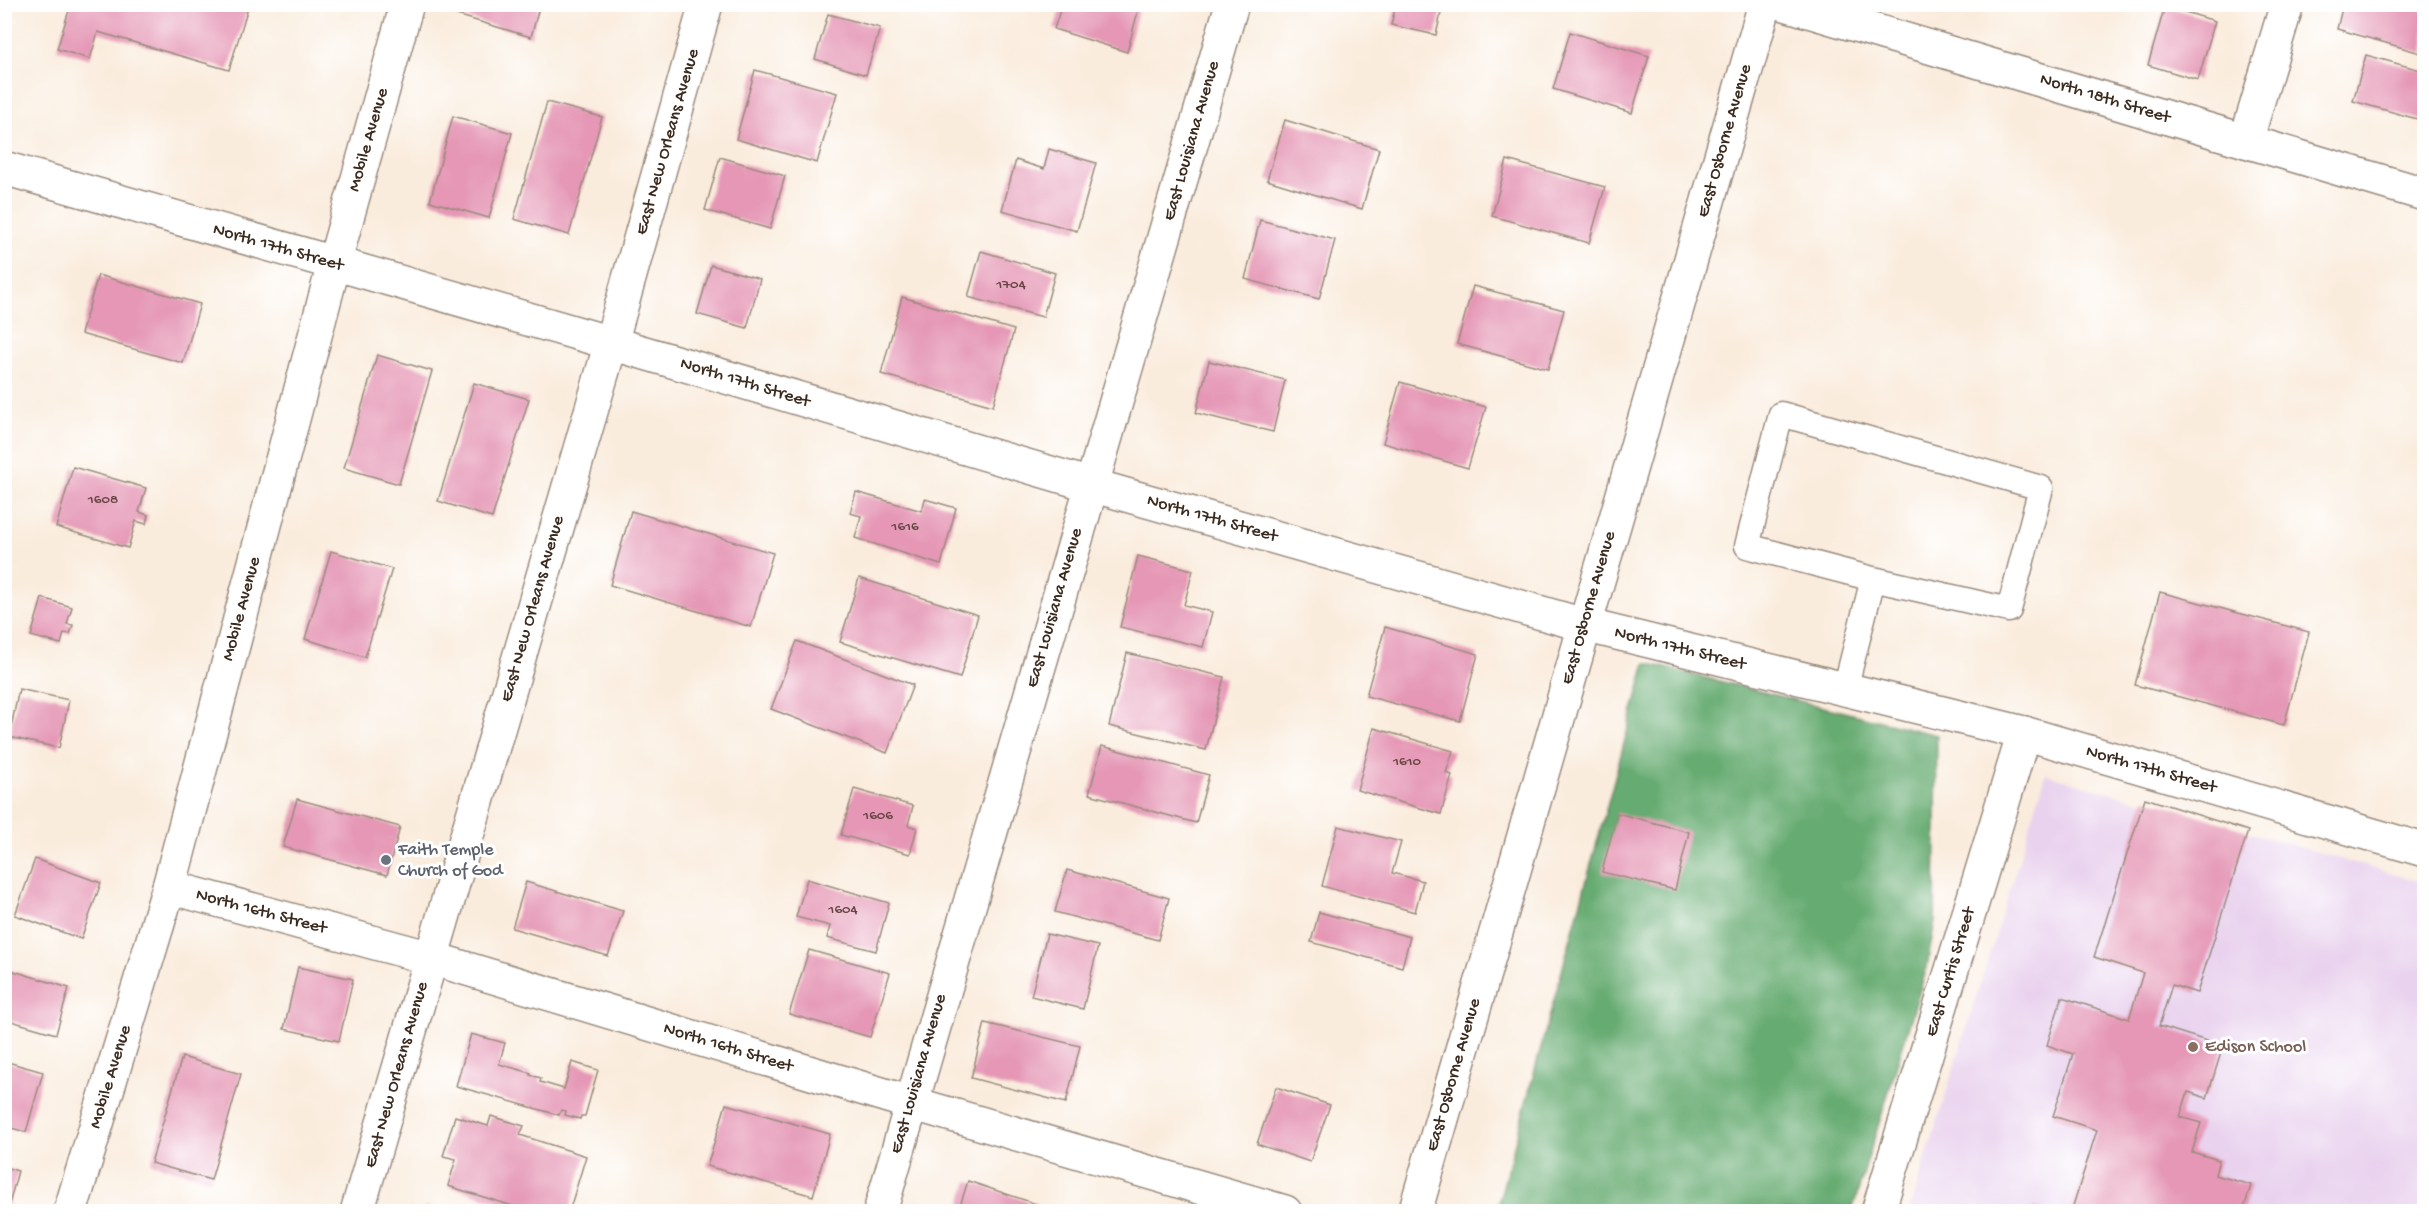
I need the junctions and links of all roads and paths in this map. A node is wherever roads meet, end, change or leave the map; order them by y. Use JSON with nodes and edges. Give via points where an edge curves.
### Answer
{"nodes":[{"id":1,"x":407,"y":4,"type":"edge"},
{"id":2,"x":706,"y":4,"type":"edge"},
{"id":3,"x":1232,"y":4,"type":"edge"},
{"id":4,"x":1765,"y":4,"type":"edge"},
{"id":5,"x":1785,"y":4,"type":"edge"},
{"id":6,"x":2287,"y":4,"type":"edge"},
{"id":7,"x":2246,"y":141,"type":"junction"},
{"id":8,"x":4,"y":168,"type":"edge"},
{"id":9,"x":2424,"y":194,"type":"edge"},
{"id":10,"x":334,"y":264,"type":"junction"},
{"id":11,"x":611,"y":343,"type":"junction"},
{"id":12,"x":1091,"y":485,"type":"junction"},
{"id":13,"x":1873,"y":579,"type":"junction"},
{"id":14,"x":1584,"y":625,"type":"junction"},
{"id":15,"x":1845,"y":689,"type":"junction"},
{"id":16,"x":2024,"y":734,"type":"junction"},
{"id":17,"x":2424,"y":850,"type":"edge"},
{"id":18,"x":169,"y":887,"type":"junction"},
{"id":19,"x":431,"y":958,"type":"junction"},
{"id":20,"x":911,"y":1103,"type":"junction"},
{"id":21,"x":70,"y":1212,"type":"edge"},
{"id":22,"x":357,"y":1212,"type":"edge"},
{"id":23,"x":880,"y":1212,"type":"edge"},
{"id":24,"x":1285,"y":1212,"type":"edge"},
{"id":25,"x":1415,"y":1212,"type":"edge"},
{"id":26,"x":1878,"y":1212,"type":"edge"}],
"edges":[{"from":1,"to":10,"type":"street","name":"Mobile Avenue"},
{"from":2,"to":11,"type":"street","name":"East New Orleans Avenue"},
{"from":3,"to":12,"type":"street","name":"East Louisiana Avenue"},
{"from":4,"to":14,"type":"street","name":"East Osborne Avenue"},
{"from":5,"to":7,"type":"street","name":"North 18th Street"},
{"from":6,"to":7,"type":"street"},
{"from":7,"to":9,"type":"street","name":"North 18th Street"},
{"from":8,"to":10,"type":"street","name":"North 17th Street"},
{"from":10,"to":11,"type":"street","name":"North 17th Street"},
{"from":10,"to":18,"type":"street","name":"Mobile Avenue"},
{"from":11,"to":12,"type":"street","name":"North 17th Street"},
{"from":11,"to":19,"type":"street","name":"East New Orleans Avenue"},
{"from":12,"to":14,"type":"street","name":"North 17th Street"},
{"from":12,"to":20,"type":"street","name":"East Louisiana Avenue"},
{"from":13,"to":13,"type":"lane","via":[[1747,546],[1781,414],[2041,488],[2009,610]]},
{"from":13,"to":15,"type":"lane"},
{"from":14,"to":15,"type":"street","name":"North 17th Street"},
{"from":14,"to":25,"type":"street","name":"East Osborne Avenue"},
{"from":15,"to":16,"type":"street","name":"North 17th Street"},
{"from":16,"to":17,"type":"street","name":"North 17th Street"},
{"from":16,"to":26,"type":"street","name":"East Curtis Street"},
{"from":18,"to":19,"type":"street","name":"North 16th Street"},
{"from":18,"to":21,"type":"street","name":"Mobile Avenue"},
{"from":19,"to":20,"type":"street","name":"North 16th Street"},
{"from":19,"to":22,"type":"street","name":"East New Orleans Avenue"},
{"from":20,"to":23,"type":"street","name":"East Louisiana Avenue"},
{"from":20,"to":24,"type":"street","name":"North 16th Street"}]}
